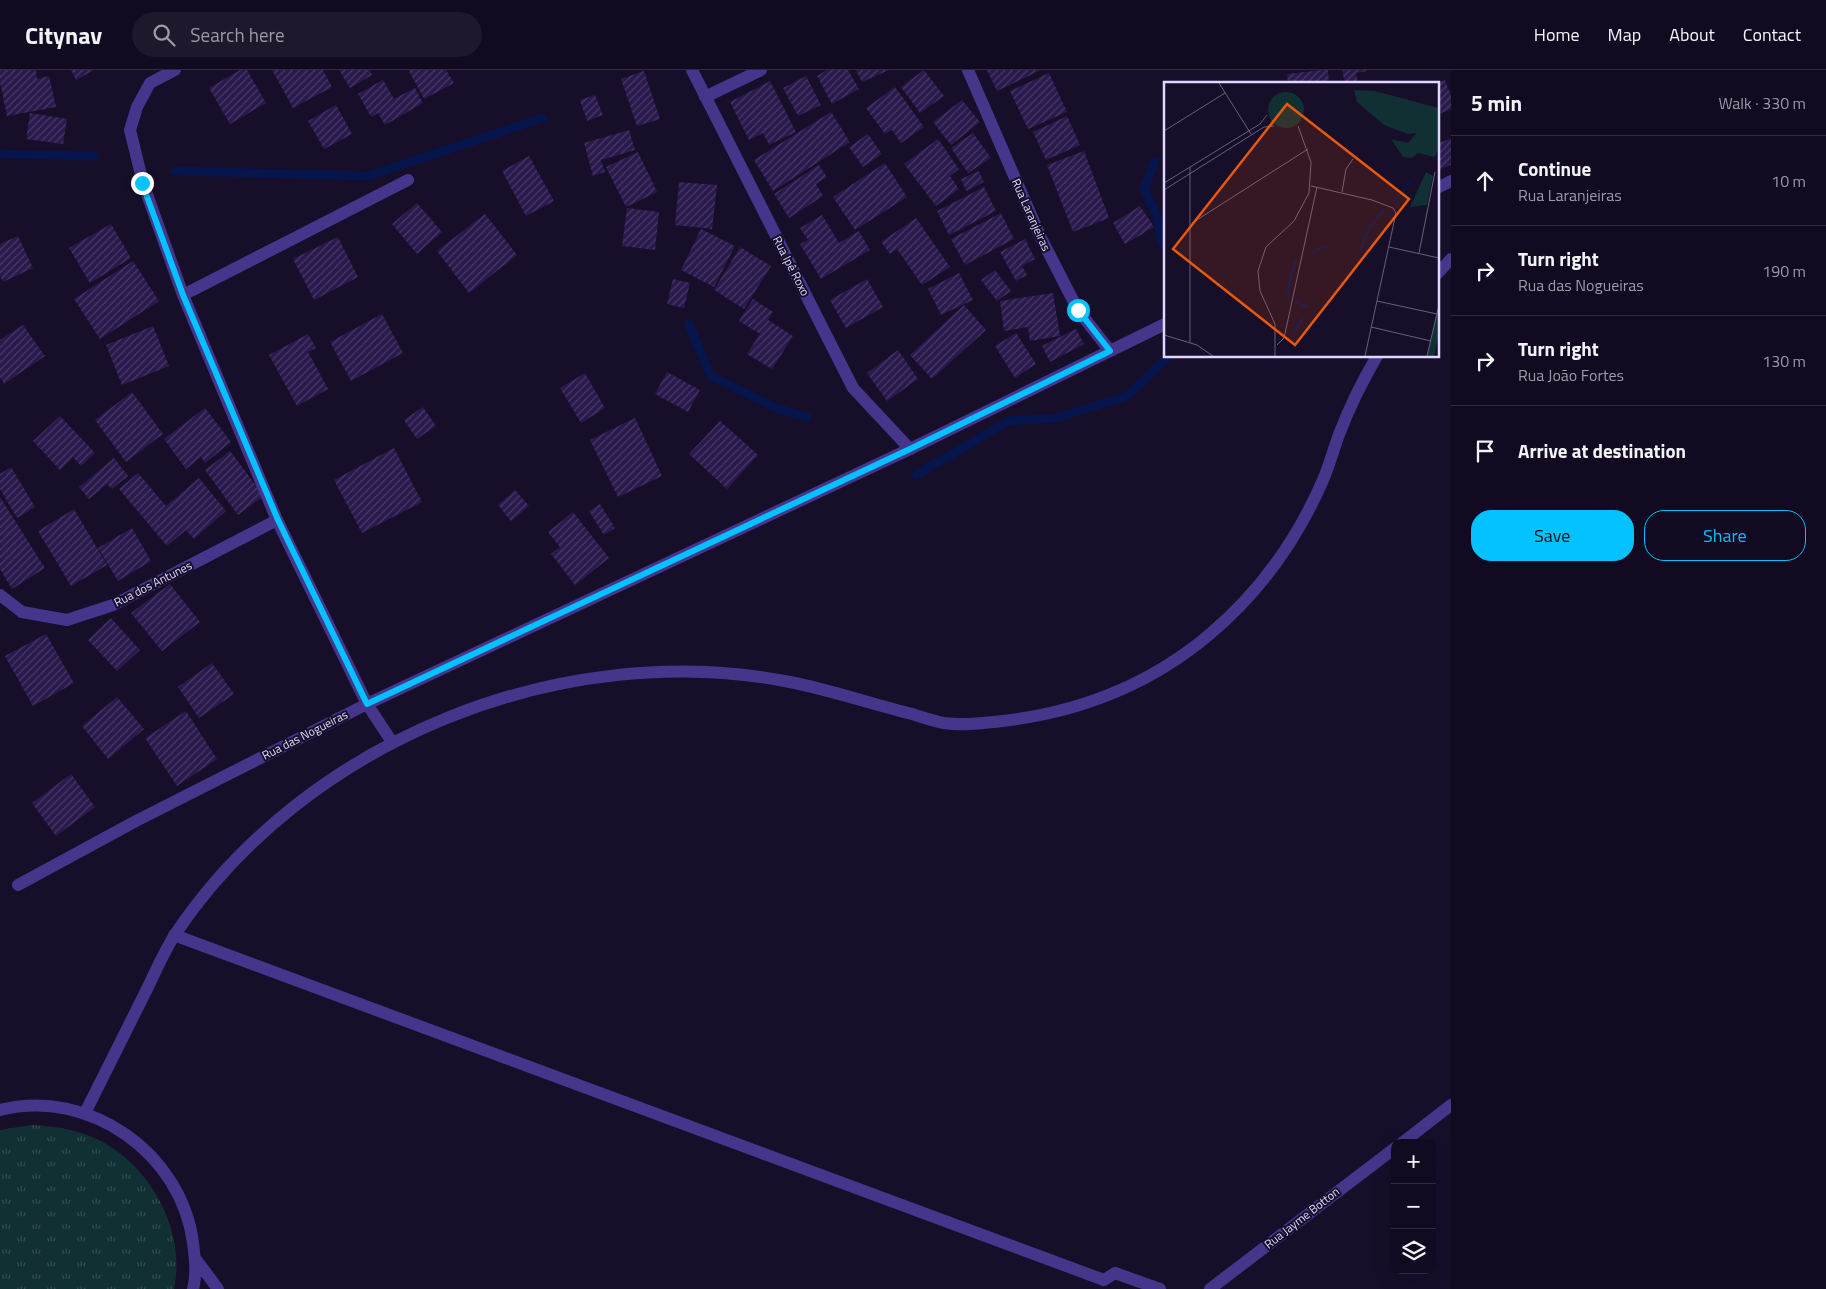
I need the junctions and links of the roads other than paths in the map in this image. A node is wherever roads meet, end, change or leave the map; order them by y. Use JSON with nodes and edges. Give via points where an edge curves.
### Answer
{"nodes":[{"id":1,"x":175,"y":70,"type":"edge"},
{"id":2,"x":692,"y":70,"type":"edge"},
{"id":3,"x":761,"y":70,"type":"edge"},
{"id":4,"x":968,"y":70,"type":"edge"},
{"id":5,"x":705,"y":97,"type":"junction"},
{"id":6,"x":408,"y":180,"type":"dead end"},
{"id":7,"x":1451,"y":181,"type":"edge"},
{"id":8,"x":1438,"y":188,"type":"edge"},
{"id":9,"x":1451,"y":259,"type":"edge"},
{"id":10,"x":1438,"y":273,"type":"edge"},
{"id":11,"x":183,"y":295,"type":"junction"},
{"id":12,"x":1164,"y":324,"type":"edge"},
{"id":13,"x":1110,"y":351,"type":"junction"},
{"id":14,"x":1376,"y":358,"type":"edge"},
{"id":15,"x":910,"y":449,"type":"junction"},
{"id":16,"x":278,"y":520,"type":"junction"},
{"id":17,"x":0,"y":595,"type":"edge"},
{"id":18,"x":367,"y":704,"type":"junction"},
{"id":19,"x":392,"y":742,"type":"junction"},
{"id":20,"x":18,"y":885,"type":"dead end"},
{"id":21,"x":174,"y":935,"type":"junction"},
{"id":22,"x":1451,"y":1106,"type":"edge"},
{"id":23,"x":0,"y":1110,"type":"edge"},
{"id":24,"x":85,"y":1113,"type":"junction"},
{"id":25,"x":1407,"y":1139,"type":"edge"},
{"id":26,"x":1391,"y":1151,"type":"edge"},
{"id":27,"x":195,"y":1258,"type":"junction"},
{"id":28,"x":1104,"y":1284,"type":"edge"},
{"id":29,"x":194,"y":1289,"type":"edge"},
{"id":30,"x":218,"y":1289,"type":"edge"},
{"id":31,"x":1160,"y":1289,"type":"edge"},
{"id":32,"x":1210,"y":1289,"type":"edge"}],
"edges":[{"from":1,"to":11,"type":"street","via":[[150,83],[137,107],[130,130],[142,183]]},
{"from":2,"to":5,"type":"street","name":"Rua Ipê Roxo"},
{"from":3,"to":5,"type":"street"},
{"from":4,"to":13,"type":"street","name":"Rua Laranjeiras","via":[[1045,246],[1078,310]]},
{"from":5,"to":15,"type":"street","name":"Rua Ipê Roxo","via":[[853,388]]},
{"from":6,"to":11,"type":"street"},
{"from":7,"to":8,"type":"street"},
{"from":9,"to":10,"type":"street"},
{"from":11,"to":16,"type":"street"},
{"from":12,"to":13,"type":"street","name":"Rua das Nogueiras"},
{"from":13,"to":15,"type":"street","name":"Rua das Nogueiras"},
{"from":14,"to":19,"type":"street","via":[[1354,397],[1309,511],[1266,579],[1208,636],[1176,660],[1105,697],[1027,718],[947,724],[790,682],[690,672],[639,673],[589,678],[491,701]]},
{"from":15,"to":18,"type":"street","name":"Rua das Nogueiras"},
{"from":16,"to":17,"type":"street","name":"Rua dos Antunes","via":[[113,605],[67,620],[22,612]]},
{"from":16,"to":18,"type":"street"},
{"from":18,"to":19,"type":"street"},
{"from":18,"to":20,"type":"street","name":"Rua das Nogueiras"},
{"from":19,"to":21,"type":"street","via":[[314,792],[274,823],[204,895]]},
{"from":21,"to":24,"type":"street"},
{"from":21,"to":28,"type":"street"},
{"from":22,"to":25,"type":"street"},
{"from":23,"to":24,"type":"street","via":[[30,1106],[58,1107]]},
{"from":24,"to":27,"type":"street","via":[[134,1139],[171,1179],[192,1230]]},
{"from":26,"to":32,"type":"street","name":"Rua Jayme Botton"},
{"from":27,"to":29,"type":"street"},
{"from":27,"to":30,"type":"street"},
{"from":28,"to":31,"type":"street","via":[[1115,1273]]}]}
